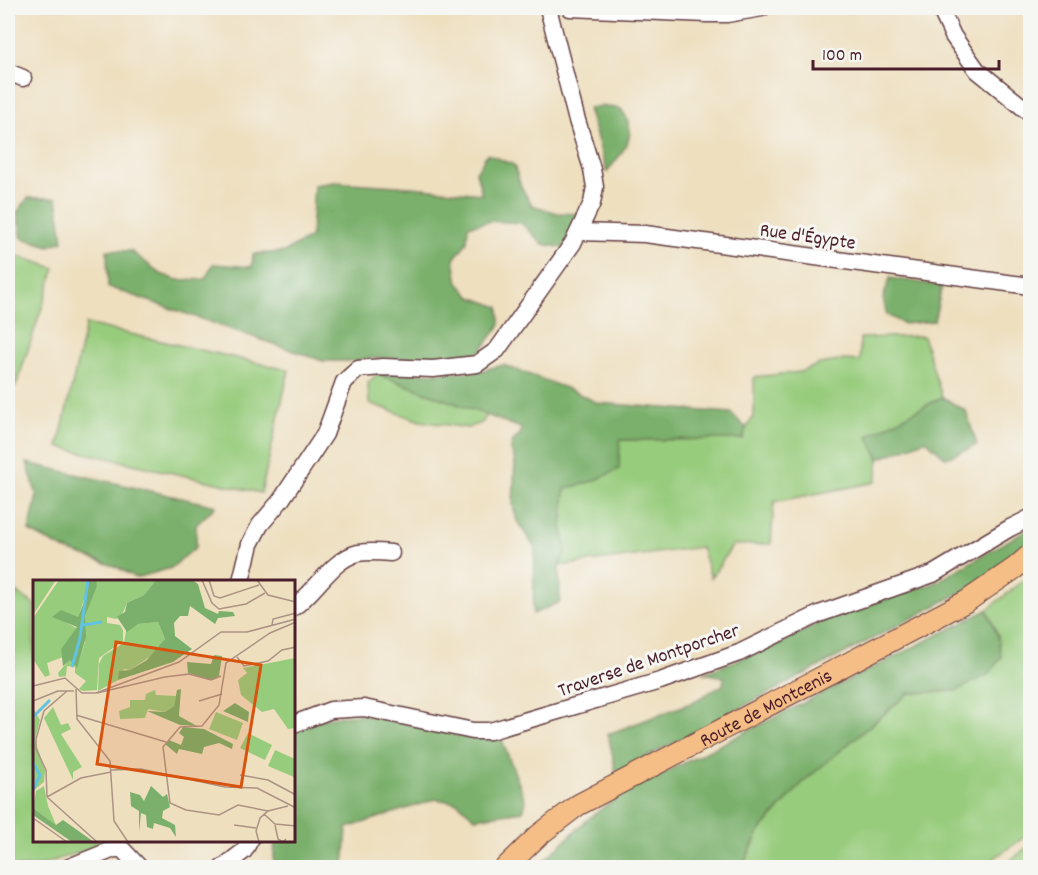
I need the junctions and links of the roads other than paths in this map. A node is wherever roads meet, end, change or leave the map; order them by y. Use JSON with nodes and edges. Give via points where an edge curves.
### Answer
{"nodes":[{"id":1,"x":548,"y":8,"type":"edge"},
{"id":2,"x":570,"y":8,"type":"edge"},
{"id":3,"x":762,"y":8,"type":"edge"},
{"id":4,"x":940,"y":8,"type":"edge"},
{"id":5,"x":1030,"y":113,"type":"edge"},
{"id":6,"x":579,"y":232,"type":"junction"},
{"id":7,"x":1030,"y":286,"type":"edge"},
{"id":8,"x":1030,"y":518,"type":"edge"},
{"id":9,"x":392,"y":553,"type":"dead end"},
{"id":10,"x":1030,"y":555,"type":"edge"},
{"id":11,"x":241,"y":580,"type":"edge"},
{"id":12,"x":296,"y":606,"type":"edge"},
{"id":13,"x":296,"y":723,"type":"edge"},
{"id":14,"x":249,"y":842,"type":"edge"},
{"id":15,"x":67,"y":867,"type":"edge"},
{"id":16,"x":140,"y":867,"type":"edge"},
{"id":17,"x":222,"y":867,"type":"edge"},
{"id":18,"x":505,"y":867,"type":"edge"}],
"edges":[{"from":1,"to":6,"type":"street","via":[[595,187]]},
{"from":2,"to":3,"type":"street","via":[[707,15]]},
{"from":4,"to":5,"type":"street","via":[[953,36],[977,70]]},
{"from":6,"to":7,"type":"street","name":"Rue d'Égypte","via":[[645,234]]},
{"from":6,"to":11,"type":"street","via":[[519,322],[497,350],[477,364],[434,369],[358,369],[344,382],[325,434],[249,544]]},
{"from":8,"to":13,"type":"street","name":"Traverse de Montporcher","via":[[933,574],[819,614],[739,653],[660,681],[490,731],[473,731],[364,708],[331,710]]},
{"from":9,"to":12,"type":"street","via":[[366,552],[346,558]]},
{"from":10,"to":18,"type":"main road","name":"Route de Montcenis","via":[[967,601],[578,805]]},
{"from":14,"to":17,"type":"street","via":[[244,851]]},
{"from":15,"to":16,"type":"street","via":[[122,849]]}]}
